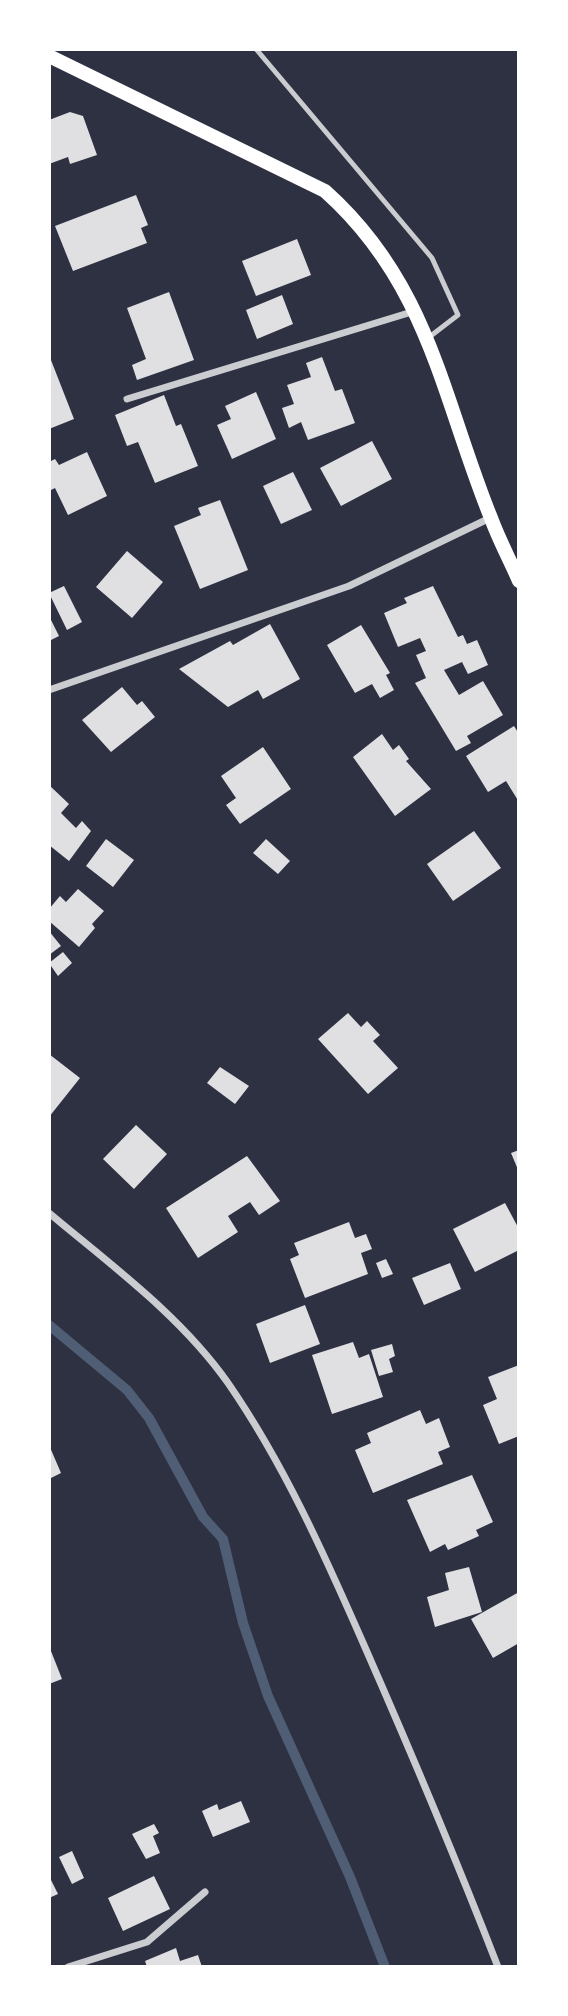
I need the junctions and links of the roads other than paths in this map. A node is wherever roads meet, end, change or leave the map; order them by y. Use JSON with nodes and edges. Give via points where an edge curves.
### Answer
{"nodes":[{"id":1,"x":256,"y":49,"type":"edge"},
{"id":2,"x":49,"y":56,"type":"edge"},
{"id":3,"x":416,"y":311,"type":"junction"},
{"id":4,"x":428,"y":338,"type":"junction"},
{"id":5,"x":127,"y":399,"type":"dead end"},
{"id":6,"x":490,"y":518,"type":"junction"},
{"id":7,"x":519,"y":581,"type":"edge"},
{"id":8,"x":49,"y":690,"type":"edge"},
{"id":9,"x":49,"y":1213,"type":"edge"},
{"id":10,"x":205,"y":1892,"type":"dead end"},
{"id":11,"x":68,"y":1967,"type":"edge"},
{"id":12,"x":498,"y":1967,"type":"edge"}],
"edges":[{"from":1,"to":4,"type":"lane","via":[[432,258],[458,315]]},
{"from":2,"to":3,"type":"main road","via":[[325,191],[354,216],[389,262]]},
{"from":3,"to":4,"type":"main road"},
{"from":3,"to":5,"type":"street"},
{"from":4,"to":6,"type":"main road"},
{"from":6,"to":7,"type":"main road"},
{"from":6,"to":8,"type":"street","via":[[349,586]]},
{"from":9,"to":12,"type":"street","via":[[165,1310],[227,1382],[277,1462],[341,1592],[436,1808]]},
{"from":10,"to":11,"type":"street","via":[[147,1942]]}]}
